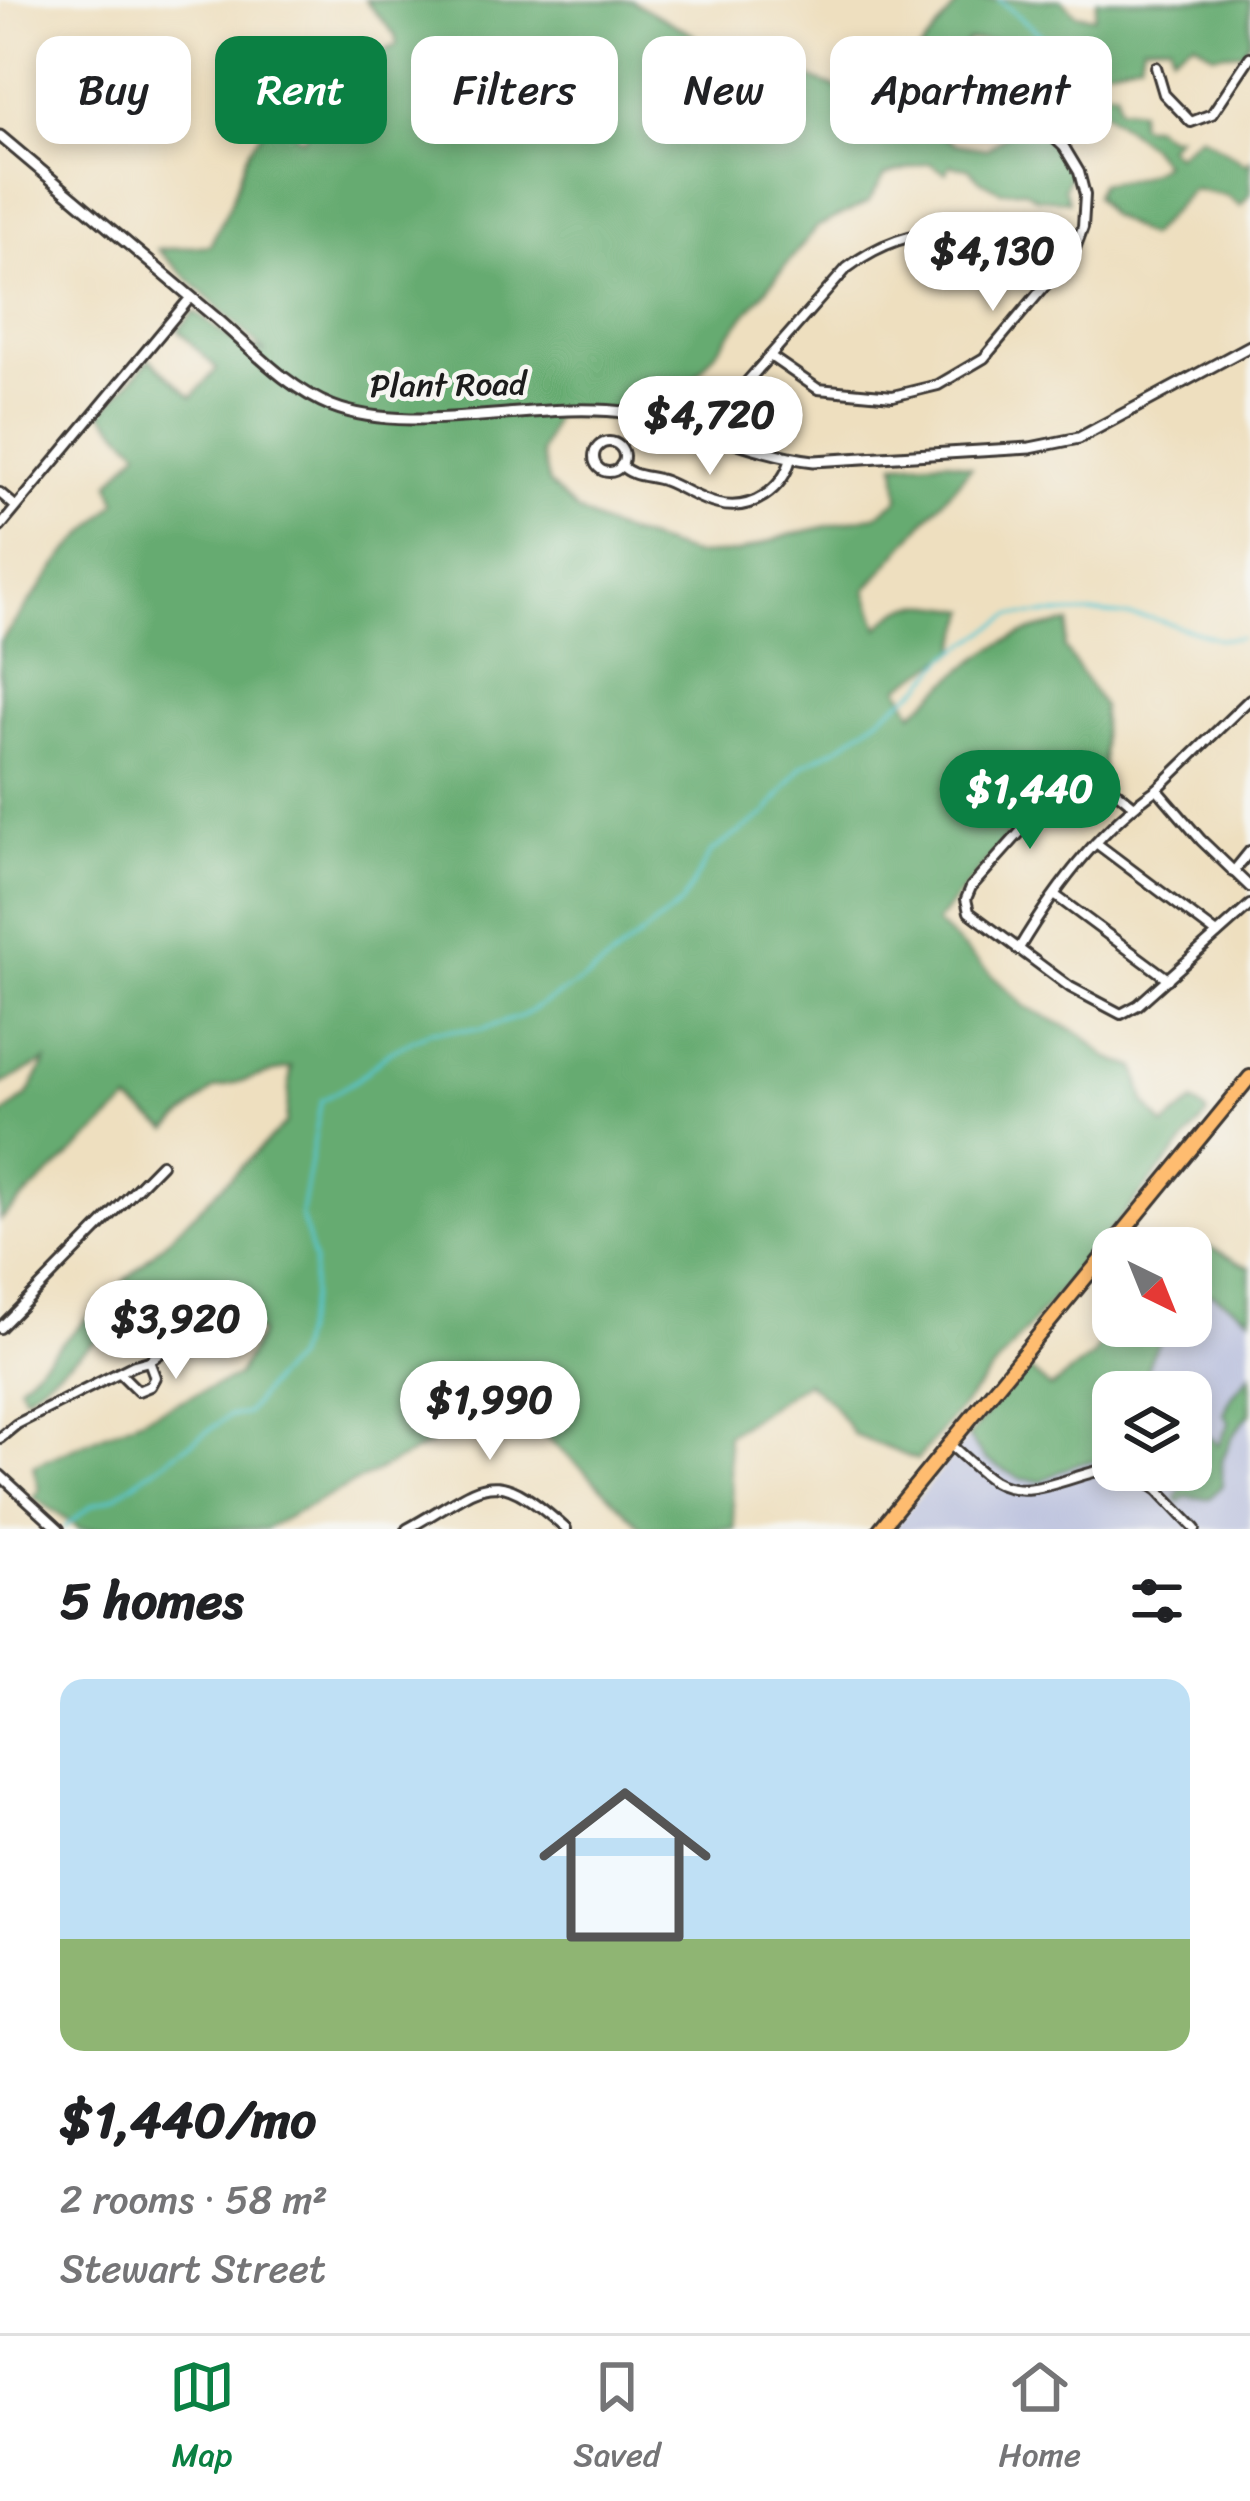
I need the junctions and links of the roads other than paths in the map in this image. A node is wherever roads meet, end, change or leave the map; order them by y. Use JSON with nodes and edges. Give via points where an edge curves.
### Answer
{"nodes":[{"id":1,"x":1250,"y":57,"type":"edge"},
{"id":2,"x":1156,"y":67,"type":"dead end"},
{"id":3,"x":0,"y":136,"type":"edge"},
{"id":4,"x":1061,"y":144,"type":"edge"},
{"id":5,"x":1057,"y":271,"type":"junction"},
{"id":6,"x":191,"y":297,"type":"junction"},
{"id":7,"x":1250,"y":346,"type":"edge"},
{"id":8,"x":770,"y":356,"type":"junction"},
{"id":9,"x":718,"y":438,"type":"junction"},
{"id":10,"x":791,"y":458,"type":"junction"},
{"id":11,"x":621,"y":465,"type":"dead end"},
{"id":12,"x":0,"y":493,"type":"edge"},
{"id":13,"x":14,"y":505,"type":"junction"},
{"id":14,"x":0,"y":527,"type":"edge"},
{"id":15,"x":1250,"y":699,"type":"edge"},
{"id":16,"x":1157,"y":789,"type":"junction"},
{"id":17,"x":1133,"y":805,"type":"junction"},
{"id":18,"x":1096,"y":843,"type":"junction"},
{"id":19,"x":1250,"y":851,"type":"edge"},
{"id":20,"x":1233,"y":872,"type":"junction"},
{"id":21,"x":1250,"y":887,"type":"edge"},
{"id":22,"x":1056,"y":896,"type":"junction"},
{"id":23,"x":1250,"y":905,"type":"edge"},
{"id":24,"x":1217,"y":934,"type":"junction"},
{"id":25,"x":1018,"y":950,"type":"junction"},
{"id":26,"x":1168,"y":979,"type":"junction"},
{"id":27,"x":1250,"y":1077,"type":"edge"},
{"id":28,"x":161,"y":1164,"type":"dead end"},
{"id":29,"x":205,"y":1322,"type":"dead end"},
{"id":30,"x":0,"y":1328,"type":"edge"},
{"id":31,"x":148,"y":1361,"type":"junction"},
{"id":32,"x":120,"y":1373,"type":"junction"},
{"id":33,"x":0,"y":1438,"type":"edge"},
{"id":34,"x":949,"y":1444,"type":"junction"},
{"id":35,"x":1092,"y":1474,"type":"edge"},
{"id":36,"x":0,"y":1475,"type":"edge"},
{"id":37,"x":1159,"y":1491,"type":"edge"},
{"id":38,"x":551,"y":1516,"type":"junction"},
{"id":39,"x":59,"y":1529,"type":"edge"},
{"id":40,"x":407,"y":1529,"type":"edge"},
{"id":41,"x":540,"y":1529,"type":"edge"},
{"id":42,"x":566,"y":1529,"type":"edge"},
{"id":43,"x":880,"y":1529,"type":"edge"},
{"id":44,"x":1195,"y":1529,"type":"edge"}],
"edges":[{"from":1,"to":2,"type":"street","via":[[1212,114],[1191,122],[1164,94]]},
{"from":3,"to":6,"type":"street","name":"Plant Road"},
{"from":4,"to":5,"type":"street","via":[[1085,195],[1083,227]]},
{"from":5,"to":8,"type":"street","via":[[1007,241],[964,232],[898,238],[847,268]]},
{"from":5,"to":8,"type":"street","via":[[984,358],[938,385],[893,395],[839,393],[805,383]]},
{"from":6,"to":9,"type":"street","name":"Plant Road","via":[[294,384],[361,416],[628,412]]},
{"from":6,"to":13,"type":"street"},
{"from":7,"to":10,"type":"street","name":"Plant Road","via":[[1079,438],[851,461]]},
{"from":8,"to":9,"type":"street","via":[[737,394]]},
{"from":9,"to":10,"type":"street","name":"Plant Road"},
{"from":10,"to":11,"type":"street","via":[[771,492],[738,506]]},
{"from":12,"to":13,"type":"street"},
{"from":13,"to":14,"type":"street"},
{"from":15,"to":16,"type":"street"},
{"from":16,"to":17,"type":"street"},
{"from":16,"to":20,"type":"street"},
{"from":17,"to":18,"type":"street"},
{"from":17,"to":25,"type":"street","via":[[1105,782],[1088,789],[1064,782],[971,887],[970,912]]},
{"from":18,"to":22,"type":"street"},
{"from":18,"to":24,"type":"street"},
{"from":19,"to":20,"type":"street"},
{"from":20,"to":21,"type":"street"},
{"from":22,"to":25,"type":"street"},
{"from":22,"to":26,"type":"street"},
{"from":23,"to":24,"type":"street"},
{"from":24,"to":26,"type":"street"},
{"from":25,"to":26,"type":"street","via":[[1121,1014]]},
{"from":27,"to":34,"type":"main road"},
{"from":28,"to":30,"type":"street"},
{"from":29,"to":31,"type":"street"},
{"from":31,"to":32,"type":"street"},
{"from":31,"to":32,"type":"street","via":[[155,1377],[143,1390]]},
{"from":32,"to":33,"type":"street"},
{"from":34,"to":35,"type":"street","via":[[1007,1487],[1029,1490]]},
{"from":34,"to":43,"type":"main road"},
{"from":36,"to":39,"type":"street"},
{"from":37,"to":44,"type":"street"},
{"from":38,"to":40,"type":"street","via":[[526,1494],[488,1485]]},
{"from":38,"to":41,"type":"street"},
{"from":38,"to":42,"type":"street"}]}
